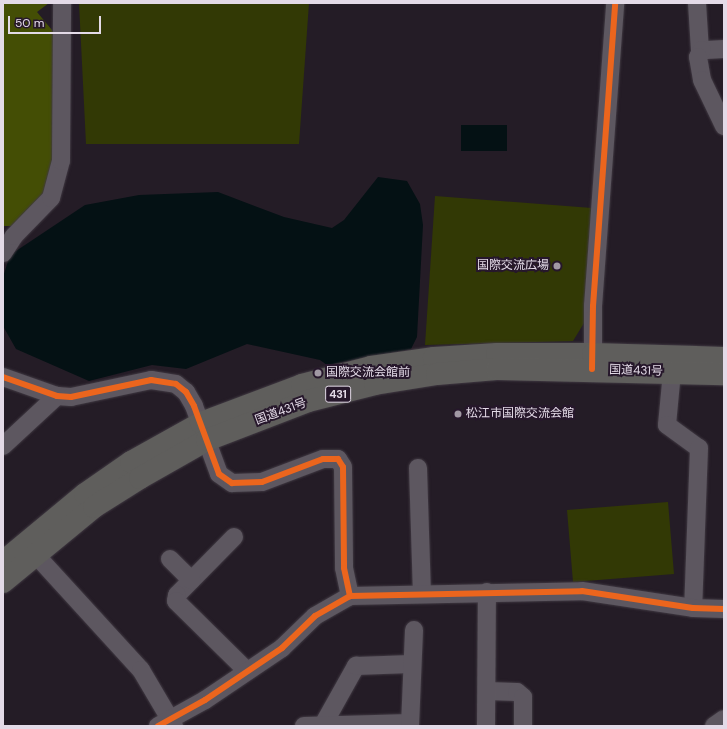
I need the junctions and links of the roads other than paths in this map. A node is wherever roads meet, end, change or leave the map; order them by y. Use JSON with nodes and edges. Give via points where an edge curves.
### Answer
{"nodes":[{"id":1,"x":62,"y":3,"type":"edge"},
{"id":2,"x":615,"y":3,"type":"edge"},
{"id":3,"x":697,"y":3,"type":"edge"},
{"id":4,"x":724,"y":49,"type":"edge"},
{"id":5,"x":700,"y":51,"type":"junction"},
{"id":6,"x":724,"y":126,"type":"edge"},
{"id":7,"x":3,"y":252,"type":"edge"},
{"id":8,"x":724,"y":358,"type":"edge"},
{"id":9,"x":593,"y":362,"type":"junction"},
{"id":10,"x":3,"y":365,"type":"edge"},
{"id":11,"x":672,"y":372,"type":"junction"},
{"id":12,"x":724,"y":374,"type":"edge"},
{"id":13,"x":9,"y":379,"type":"edge"},
{"id":14,"x":57,"y":396,"type":"junction"},
{"id":15,"x":204,"y":431,"type":"junction"},
{"id":16,"x":3,"y":446,"type":"edge"},
{"id":17,"x":418,"y":468,"type":"dead end"},
{"id":18,"x":234,"y":537,"type":"dead end"},
{"id":19,"x":35,"y":554,"type":"junction"},
{"id":20,"x":170,"y":559,"type":"dead end"},
{"id":21,"x":3,"y":562,"type":"edge"},
{"id":22,"x":191,"y":580,"type":"junction"},
{"id":23,"x":3,"y":582,"type":"edge"},
{"id":24,"x":487,"y":592,"type":"junction"},
{"id":25,"x":422,"y":593,"type":"junction"},
{"id":26,"x":350,"y":596,"type":"junction"},
{"id":27,"x":693,"y":608,"type":"junction"},
{"id":28,"x":724,"y":609,"type":"edge"},
{"id":29,"x":414,"y":630,"type":"dead end"},
{"id":30,"x":411,"y":664,"type":"junction"},
{"id":31,"x":247,"y":671,"type":"junction"},
{"id":32,"x":487,"y":691,"type":"junction"},
{"id":33,"x":724,"y":719,"type":"edge"},
{"id":34,"x":167,"y":724,"type":"edge"},
{"id":35,"x":410,"y":725,"type":"edge"},
{"id":36,"x":304,"y":726,"type":"edge"},
{"id":37,"x":323,"y":726,"type":"edge"},
{"id":38,"x":486,"y":726,"type":"edge"},
{"id":39,"x":523,"y":726,"type":"edge"},
{"id":40,"x":714,"y":726,"type":"edge"}],
"edges":[{"from":1,"to":7,"type":"street","via":[[61,161],[51,198],[14,236]]},
{"from":2,"to":9,"type":"street","via":[[607,75],[593,306]]},
{"from":3,"to":5,"type":"street"},
{"from":4,"to":5,"type":"street"},
{"from":5,"to":6,"type":"street","via":[[702,80]]},
{"from":8,"to":9,"type":"highway","name":"国道431号","number":"431"},
{"from":9,"to":11,"type":"highway","name":"国道431号","number":"431"},
{"from":9,"to":15,"type":"highway","name":"国道431号","number":"431","via":[[437,374],[376,384]]},
{"from":10,"to":13,"type":"street","via":[[13,369]]},
{"from":11,"to":12,"type":"highway","name":"国道431号","number":"431"},
{"from":11,"to":27,"type":"street","via":[[667,425],[699,448]]},
{"from":13,"to":14,"type":"street"},
{"from":14,"to":15,"type":"street","via":[[71,397],[164,380],[186,392]]},
{"from":14,"to":16,"type":"street"},
{"from":15,"to":19,"type":"highway","name":"国道431号","number":"431","via":[[94,507]]},
{"from":15,"to":21,"type":"highway","name":"国道431号","number":"431","via":[[131,462],[85,494]]},
{"from":15,"to":26,"type":"street","via":[[219,474],[232,483],[262,482],[323,459],[332,458],[342,463],[344,568]]},
{"from":17,"to":25,"type":"street"},
{"from":18,"to":22,"type":"street"},
{"from":19,"to":23,"type":"highway","name":"国道431号","number":"431"},
{"from":19,"to":34,"type":"street","via":[[141,670]]},
{"from":20,"to":22,"type":"street"},
{"from":22,"to":31,"type":"street","via":[[177,595],[176,601]]},
{"from":24,"to":25,"type":"street"},
{"from":24,"to":27,"type":"street","via":[[582,590]]},
{"from":24,"to":32,"type":"street"},
{"from":25,"to":26,"type":"street"},
{"from":26,"to":31,"type":"street","via":[[320,613],[282,648]]},
{"from":27,"to":28,"type":"street"},
{"from":29,"to":30,"type":"street"},
{"from":30,"to":35,"type":"street"},
{"from":30,"to":37,"type":"street","via":[[356,666]]},
{"from":31,"to":34,"type":"street"},
{"from":32,"to":38,"type":"street"},
{"from":32,"to":39,"type":"street","via":[[517,692],[523,697]]},
{"from":33,"to":40,"type":"street"},
{"from":35,"to":37,"type":"street"},
{"from":36,"to":37,"type":"street"}]}
